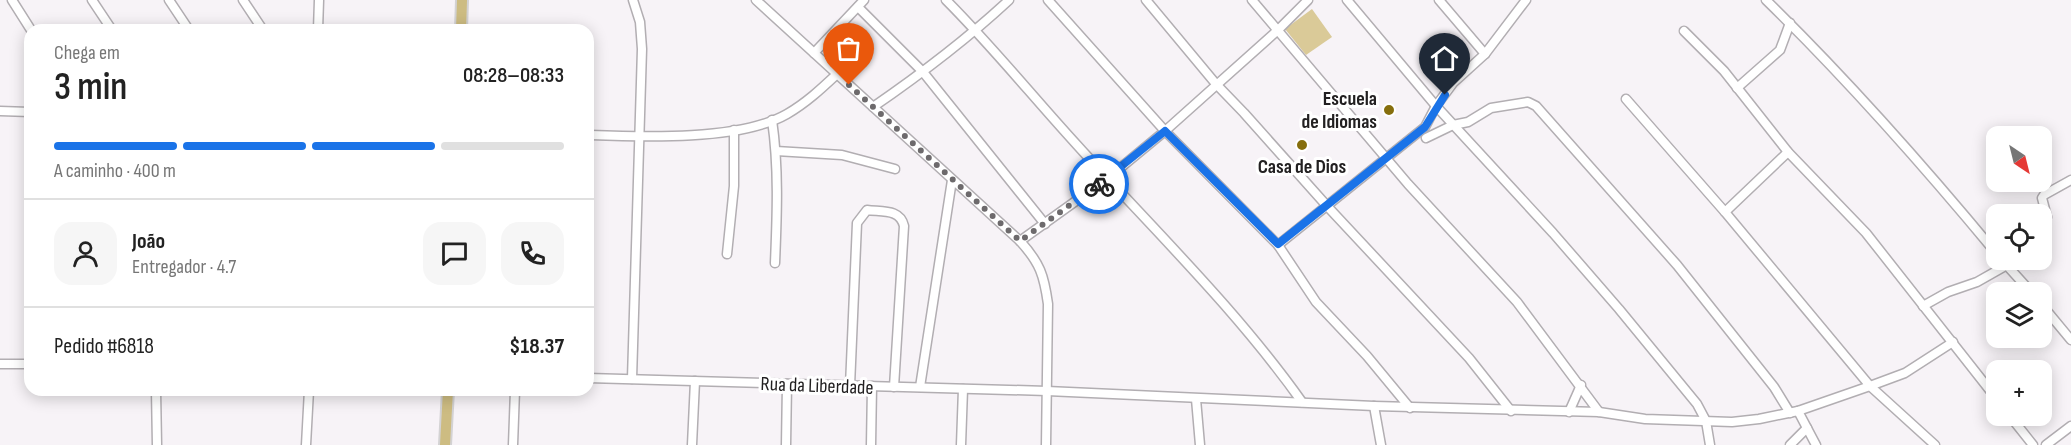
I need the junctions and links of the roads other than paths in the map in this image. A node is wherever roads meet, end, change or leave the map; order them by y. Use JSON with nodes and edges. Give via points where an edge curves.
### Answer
{"nodes":[{"id":1,"x":12,"y":0,"type":"edge"},
{"id":2,"x":92,"y":0,"type":"edge"},
{"id":3,"x":169,"y":0,"type":"edge"},
{"id":4,"x":243,"y":0,"type":"edge"},
{"id":5,"x":319,"y":0,"type":"edge"},
{"id":6,"x":462,"y":0,"type":"edge"},
{"id":7,"x":633,"y":0,"type":"edge"},
{"id":8,"x":756,"y":0,"type":"edge"},
{"id":9,"x":946,"y":0,"type":"edge"},
{"id":10,"x":1009,"y":0,"type":"edge"},
{"id":11,"x":1048,"y":0,"type":"edge"},
{"id":12,"x":1146,"y":0,"type":"edge"},
{"id":13,"x":1252,"y":0,"type":"edge"},
{"id":14,"x":1308,"y":0,"type":"edge"},
{"id":15,"x":1347,"y":0,"type":"edge"},
{"id":16,"x":1439,"y":0,"type":"edge"},
{"id":17,"x":1526,"y":0,"type":"edge"},
{"id":18,"x":1766,"y":0,"type":"edge"},
{"id":19,"x":861,"y":4,"type":"edge"},
{"id":20,"x":1790,"y":23,"type":"junction"},
{"id":21,"x":27,"y":24,"type":"edge"},
{"id":22,"x":108,"y":24,"type":"edge"},
{"id":23,"x":185,"y":24,"type":"edge"},
{"id":24,"x":259,"y":24,"type":"edge"},
{"id":25,"x":318,"y":24,"type":"edge"},
{"id":26,"x":461,"y":24,"type":"edge"},
{"id":27,"x":1279,"y":29,"type":"junction"},
{"id":28,"x":976,"y":30,"type":"junction"},
{"id":29,"x":1684,"y":31,"type":"dead end"},
{"id":30,"x":814,"y":53,"type":"junction"},
{"id":31,"x":1485,"y":54,"type":"junction"},
{"id":32,"x":923,"y":72,"type":"junction"},
{"id":33,"x":837,"y":74,"type":"junction"},
{"id":34,"x":1216,"y":84,"type":"junction"},
{"id":35,"x":1737,"y":88,"type":"junction"},
{"id":36,"x":1626,"y":99,"type":"dead end"},
{"id":37,"x":1436,"y":106,"type":"junction"},
{"id":38,"x":873,"y":107,"type":"junction"},
{"id":39,"x":0,"y":111,"type":"edge"},
{"id":40,"x":24,"y":112,"type":"edge"},
{"id":41,"x":772,"y":120,"type":"junction"},
{"id":42,"x":1453,"y":125,"type":"junction"},
{"id":43,"x":734,"y":130,"type":"junction"},
{"id":44,"x":1165,"y":131,"type":"junction"},
{"id":45,"x":594,"y":135,"type":"edge"},
{"id":46,"x":639,"y":137,"type":"junction"},
{"id":47,"x":1426,"y":138,"type":"dead end"},
{"id":48,"x":776,"y":151,"type":"junction"},
{"id":49,"x":1788,"y":152,"type":"junction"},
{"id":50,"x":1387,"y":159,"type":"junction"},
{"id":51,"x":895,"y":169,"type":"dead end"},
{"id":52,"x":1108,"y":178,"type":"junction"},
{"id":53,"x":952,"y":180,"type":"junction"},
{"id":54,"x":2071,"y":180,"type":"edge"},
{"id":55,"x":2044,"y":204,"type":"edge"},
{"id":56,"x":1327,"y":206,"type":"junction"},
{"id":57,"x":1725,"y":212,"type":"junction"},
{"id":58,"x":1045,"y":224,"type":"junction"},
{"id":59,"x":1020,"y":241,"type":"junction"},
{"id":60,"x":1986,"y":241,"type":"edge"},
{"id":61,"x":1278,"y":244,"type":"junction"},
{"id":62,"x":727,"y":254,"type":"dead end"},
{"id":63,"x":775,"y":263,"type":"dead end"},
{"id":64,"x":1992,"y":270,"type":"edge"},
{"id":65,"x":2012,"y":270,"type":"edge"},
{"id":66,"x":2022,"y":282,"type":"edge"},
{"id":67,"x":1923,"y":306,"type":"junction"},
{"id":68,"x":2052,"y":317,"type":"edge"},
{"id":69,"x":2071,"y":340,"type":"edge"},
{"id":70,"x":1953,"y":342,"type":"junction"},
{"id":71,"x":0,"y":364,"type":"edge"},
{"id":72,"x":24,"y":364,"type":"edge"},
{"id":73,"x":594,"y":378,"type":"edge"},
{"id":74,"x":632,"y":379,"type":"junction"},
{"id":75,"x":695,"y":381,"type":"junction"},
{"id":76,"x":788,"y":384,"type":"junction"},
{"id":77,"x":1581,"y":385,"type":"junction"},
{"id":78,"x":1986,"y":385,"type":"edge"},
{"id":79,"x":850,"y":386,"type":"junction"},
{"id":80,"x":872,"y":386,"type":"junction"},
{"id":81,"x":1870,"y":386,"type":"junction"},
{"id":82,"x":894,"y":387,"type":"junction"},
{"id":83,"x":920,"y":387,"type":"junction"},
{"id":84,"x":963,"y":388,"type":"junction"},
{"id":85,"x":1047,"y":391,"type":"junction"},
{"id":86,"x":156,"y":396,"type":"edge"},
{"id":87,"x":309,"y":396,"type":"edge"},
{"id":88,"x":448,"y":396,"type":"edge"},
{"id":89,"x":515,"y":396,"type":"edge"},
{"id":90,"x":1196,"y":399,"type":"junction"},
{"id":91,"x":1302,"y":402,"type":"junction"},
{"id":92,"x":1374,"y":406,"type":"junction"},
{"id":93,"x":1410,"y":408,"type":"junction"},
{"id":94,"x":1511,"y":411,"type":"junction"},
{"id":95,"x":1569,"y":412,"type":"junction"},
{"id":96,"x":1599,"y":412,"type":"junction"},
{"id":97,"x":1794,"y":412,"type":"junction"},
{"id":98,"x":1706,"y":422,"type":"junction"},
{"id":99,"x":2018,"y":426,"type":"edge"},
{"id":100,"x":2071,"y":426,"type":"edge"},
{"id":101,"x":1807,"y":428,"type":"junction"},
{"id":102,"x":157,"y":445,"type":"edge"},
{"id":103,"x":306,"y":445,"type":"edge"},
{"id":104,"x":445,"y":445,"type":"edge"},
{"id":105,"x":513,"y":445,"type":"edge"},
{"id":106,"x":692,"y":445,"type":"edge"},
{"id":107,"x":786,"y":445,"type":"edge"},
{"id":108,"x":871,"y":445,"type":"edge"},
{"id":109,"x":961,"y":445,"type":"edge"},
{"id":110,"x":1046,"y":445,"type":"edge"},
{"id":111,"x":1200,"y":445,"type":"edge"},
{"id":112,"x":1381,"y":445,"type":"edge"},
{"id":113,"x":1710,"y":445,"type":"edge"},
{"id":114,"x":1790,"y":445,"type":"edge"},
{"id":115,"x":1816,"y":445,"type":"edge"},
{"id":116,"x":1935,"y":445,"type":"edge"},
{"id":117,"x":2033,"y":445,"type":"edge"},
{"id":118,"x":2046,"y":445,"type":"edge"}],
"edges":[{"from":1,"to":21,"type":"street"},
{"from":2,"to":22,"type":"street"},
{"from":3,"to":23,"type":"street"},
{"from":4,"to":24,"type":"street"},
{"from":5,"to":25,"type":"street"},
{"from":6,"to":26,"type":"main road"},
{"from":7,"to":46,"type":"street","via":[[642,49]]},
{"from":8,"to":30,"type":"street"},
{"from":9,"to":28,"type":"street"},
{"from":10,"to":28,"type":"street"},
{"from":11,"to":44,"type":"street"},
{"from":12,"to":34,"type":"street"},
{"from":13,"to":27,"type":"street"},
{"from":14,"to":27,"type":"street"},
{"from":15,"to":37,"type":"street"},
{"from":16,"to":31,"type":"street"},
{"from":17,"to":31,"type":"street"},
{"from":18,"to":20,"type":"street"},
{"from":19,"to":30,"type":"street"},
{"from":19,"to":32,"type":"street"},
{"from":20,"to":35,"type":"street","via":[[1780,50]]},
{"from":20,"to":60,"type":"street","via":[[1926,168]]},
{"from":27,"to":34,"type":"street"},
{"from":27,"to":50,"type":"street"},
{"from":28,"to":32,"type":"street"},
{"from":28,"to":52,"type":"street"},
{"from":29,"to":35,"type":"street"},
{"from":30,"to":33,"type":"street"},
{"from":31,"to":37,"type":"street","via":[[1453,83]]},
{"from":32,"to":38,"type":"street"},
{"from":32,"to":58,"type":"street"},
{"from":33,"to":38,"type":"street"},
{"from":33,"to":41,"type":"street","via":[[810,99]]},
{"from":34,"to":44,"type":"street"},
{"from":34,"to":56,"type":"street"},
{"from":35,"to":49,"type":"street"},
{"from":36,"to":57,"type":"street"},
{"from":37,"to":42,"type":"street"},
{"from":37,"to":50,"type":"street","via":[[1425,127]]},
{"from":38,"to":53,"type":"street"},
{"from":39,"to":40,"type":"street"},
{"from":41,"to":43,"type":"street"},
{"from":41,"to":48,"type":"street"},
{"from":42,"to":47,"type":"street"},
{"from":42,"to":97,"type":"street","via":[[1468,122],[1491,108],[1528,102],[1536,105],[1677,265]]},
{"from":42,"to":98,"type":"street","via":[[1618,309],[1696,404]]},
{"from":43,"to":46,"type":"street"},
{"from":43,"to":62,"type":"street","via":[[734,186]]},
{"from":44,"to":52,"type":"street"},
{"from":44,"to":61,"type":"street"},
{"from":45,"to":46,"type":"street"},
{"from":46,"to":74,"type":"street"},
{"from":48,"to":51,"type":"street","via":[[842,155]]},
{"from":48,"to":63,"type":"street"},
{"from":49,"to":57,"type":"street"},
{"from":49,"to":67,"type":"street","via":[[1866,233]]},
{"from":50,"to":56,"type":"street"},
{"from":50,"to":77,"type":"street","via":[[1517,302]]},
{"from":52,"to":58,"type":"street"},
{"from":52,"to":91,"type":"street","via":[[1271,358]]},
{"from":53,"to":59,"type":"street"},
{"from":53,"to":83,"type":"street"},
{"from":54,"to":55,"type":"street","via":[[2044,195]]},
{"from":56,"to":61,"type":"street"},
{"from":56,"to":94,"type":"street","via":[[1470,358]]},
{"from":57,"to":81,"type":"street"},
{"from":58,"to":59,"type":"street"},
{"from":59,"to":85,"type":"street","via":[[1038,264],[1046,284]]},
{"from":61,"to":93,"type":"street","via":[[1316,302]]},
{"from":64,"to":67,"type":"street","via":[[1977,282]]},
{"from":65,"to":66,"type":"street"},
{"from":67,"to":70,"type":"street"},
{"from":68,"to":69,"type":"street"},
{"from":70,"to":78,"type":"street"},
{"from":70,"to":81,"type":"street","name":"Rua da Liberdade","via":[[1905,373]]},
{"from":71,"to":72,"type":"street"},
{"from":73,"to":74,"type":"street","name":"Rua da Liberdade"},
{"from":74,"to":75,"type":"street","name":"Rua da Liberdade"},
{"from":75,"to":76,"type":"street","name":"Rua da Liberdade"},
{"from":75,"to":106,"type":"street"},
{"from":76,"to":79,"type":"street","name":"Rua da Liberdade"},
{"from":76,"to":107,"type":"street"},
{"from":77,"to":95,"type":"street"},
{"from":77,"to":96,"type":"street"},
{"from":79,"to":80,"type":"street","name":"Rua da Liberdade"},
{"from":79,"to":82,"type":"street","via":[[857,223],[867,210],[896,213],[904,226]]},
{"from":80,"to":82,"type":"street","name":"Rua da Liberdade"},
{"from":80,"to":108,"type":"street"},
{"from":81,"to":97,"type":"street","name":"Rua da Liberdade"},
{"from":81,"to":116,"type":"street"},
{"from":82,"to":83,"type":"street","name":"Rua da Liberdade"},
{"from":83,"to":84,"type":"street","name":"Rua da Liberdade"},
{"from":84,"to":85,"type":"street","name":"Rua da Liberdade"},
{"from":84,"to":109,"type":"street"},
{"from":85,"to":90,"type":"street","name":"Rua da Liberdade"},
{"from":85,"to":110,"type":"street"},
{"from":86,"to":102,"type":"street"},
{"from":87,"to":103,"type":"street"},
{"from":88,"to":104,"type":"main road"},
{"from":89,"to":105,"type":"street"},
{"from":90,"to":91,"type":"street","name":"Rua da Liberdade"},
{"from":90,"to":111,"type":"street"},
{"from":91,"to":92,"type":"street","name":"Rua da Liberdade"},
{"from":92,"to":93,"type":"street","name":"Rua da Liberdade"},
{"from":92,"to":112,"type":"street"},
{"from":93,"to":94,"type":"street","name":"Rua da Liberdade"},
{"from":94,"to":95,"type":"street","name":"Rua da Liberdade"},
{"from":95,"to":96,"type":"street","name":"Rua da Liberdade"},
{"from":96,"to":98,"type":"street","name":"Rua da Liberdade"},
{"from":97,"to":98,"type":"street","name":"Rua da Liberdade","via":[[1759,420]]},
{"from":97,"to":101,"type":"street"},
{"from":98,"to":113,"type":"street"},
{"from":99,"to":117,"type":"street"},
{"from":100,"to":118,"type":"street"},
{"from":101,"to":114,"type":"street"},
{"from":101,"to":115,"type":"street"}]}
